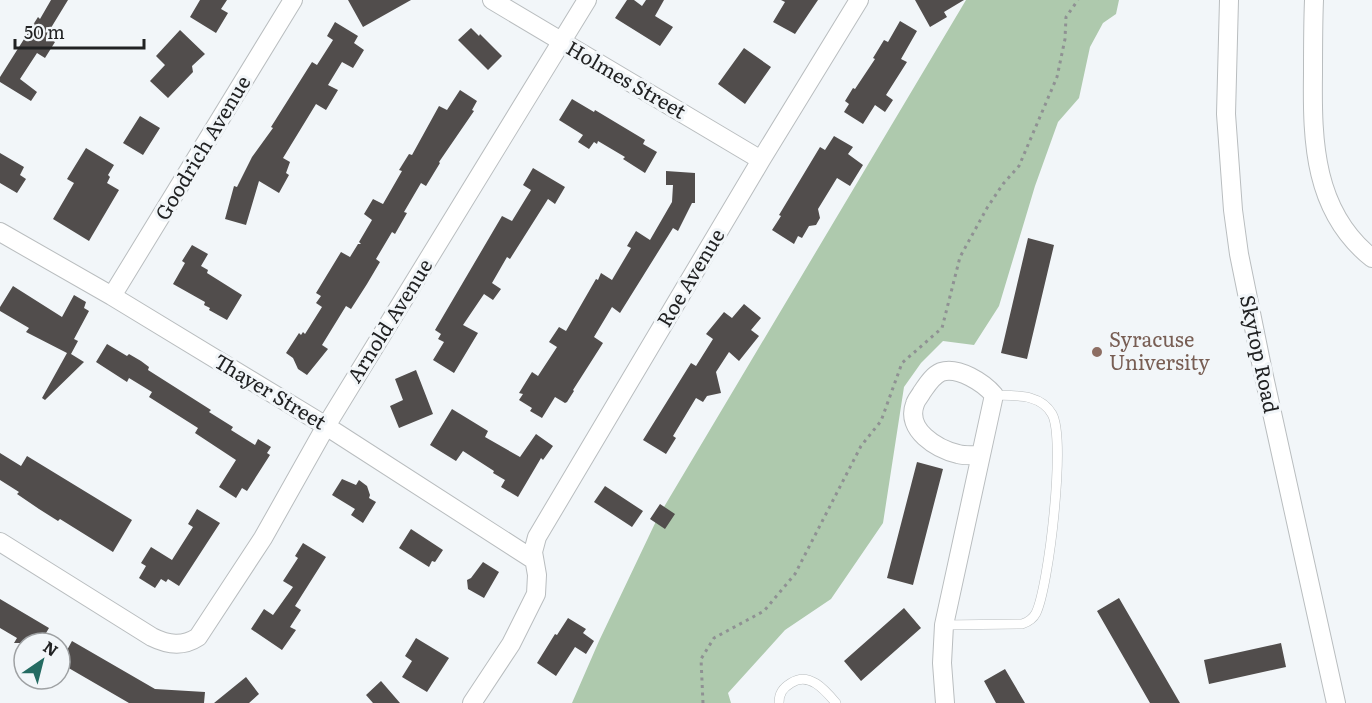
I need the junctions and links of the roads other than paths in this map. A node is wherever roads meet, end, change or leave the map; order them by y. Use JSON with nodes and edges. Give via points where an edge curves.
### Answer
{"nodes":[{"id":1,"x":293,"y":0,"type":"edge"},
{"id":2,"x":492,"y":0,"type":"edge"},
{"id":3,"x":587,"y":0,"type":"edge"},
{"id":4,"x":859,"y":0,"type":"edge"},
{"id":5,"x":1228,"y":0,"type":"edge"},
{"id":6,"x":1314,"y":0,"type":"edge"},
{"id":7,"x":562,"y":43,"type":"junction"},
{"id":8,"x":761,"y":160,"type":"junction"},
{"id":9,"x":0,"y":232,"type":"edge"},
{"id":10,"x":1372,"y":258,"type":"edge"},
{"id":11,"x":112,"y":296,"type":"junction"},
{"id":12,"x":994,"y":395,"type":"junction"},
{"id":13,"x":326,"y":426,"type":"junction"},
{"id":14,"x":981,"y":455,"type":"junction"},
{"id":15,"x":0,"y":542,"type":"edge"},
{"id":16,"x":534,"y":560,"type":"junction"},
{"id":17,"x":944,"y":625,"type":"junction"},
{"id":18,"x":472,"y":703,"type":"edge"},
{"id":19,"x":778,"y":703,"type":"edge"},
{"id":20,"x":836,"y":703,"type":"edge"},
{"id":21,"x":945,"y":703,"type":"edge"},
{"id":22,"x":1336,"y":703,"type":"edge"}],
"edges":[{"from":1,"to":11,"type":"street","name":"Goodrich Avenue"},
{"from":2,"to":7,"type":"street","name":"Holmes Street"},
{"from":3,"to":7,"type":"street","name":"Arnold Avenue"},
{"from":4,"to":8,"type":"street","name":"Roe Avenue"},
{"from":5,"to":22,"type":"street","name":"Skytop Road","via":[[1226,114],[1239,254]]},
{"from":6,"to":10,"type":"street","via":[[1312,131],[1323,186],[1342,228]]},
{"from":7,"to":8,"type":"street","name":"Holmes Street"},
{"from":7,"to":13,"type":"street","name":"Arnold Avenue"},
{"from":8,"to":16,"type":"street","name":"Roe Avenue","via":[[537,537]]},
{"from":9,"to":11,"type":"street","name":"Thayer Street"},
{"from":11,"to":13,"type":"street","name":"Thayer Street"},
{"from":12,"to":14,"type":"street"},
{"from":12,"to":14,"type":"street","via":[[975,379],[951,371],[928,382],[914,405],[916,427],[931,443],[958,454]]},
{"from":12,"to":17,"type":"lane","via":[[1027,397],[1039,401],[1052,414],[1057,475],[1045,580],[1035,614],[1029,621]]},
{"from":13,"to":15,"type":"street","name":"Arnold Avenue","via":[[263,538],[198,637],[182,644],[152,638]]},
{"from":13,"to":16,"type":"street","name":"Thayer Street"},
{"from":14,"to":17,"type":"street"},
{"from":16,"to":18,"type":"street","name":"Roe Avenue","via":[[536,594],[511,644]]},
{"from":17,"to":21,"type":"street"},
{"from":19,"to":20,"type":"lane","via":[[784,688],[799,679],[822,687]]}]}
